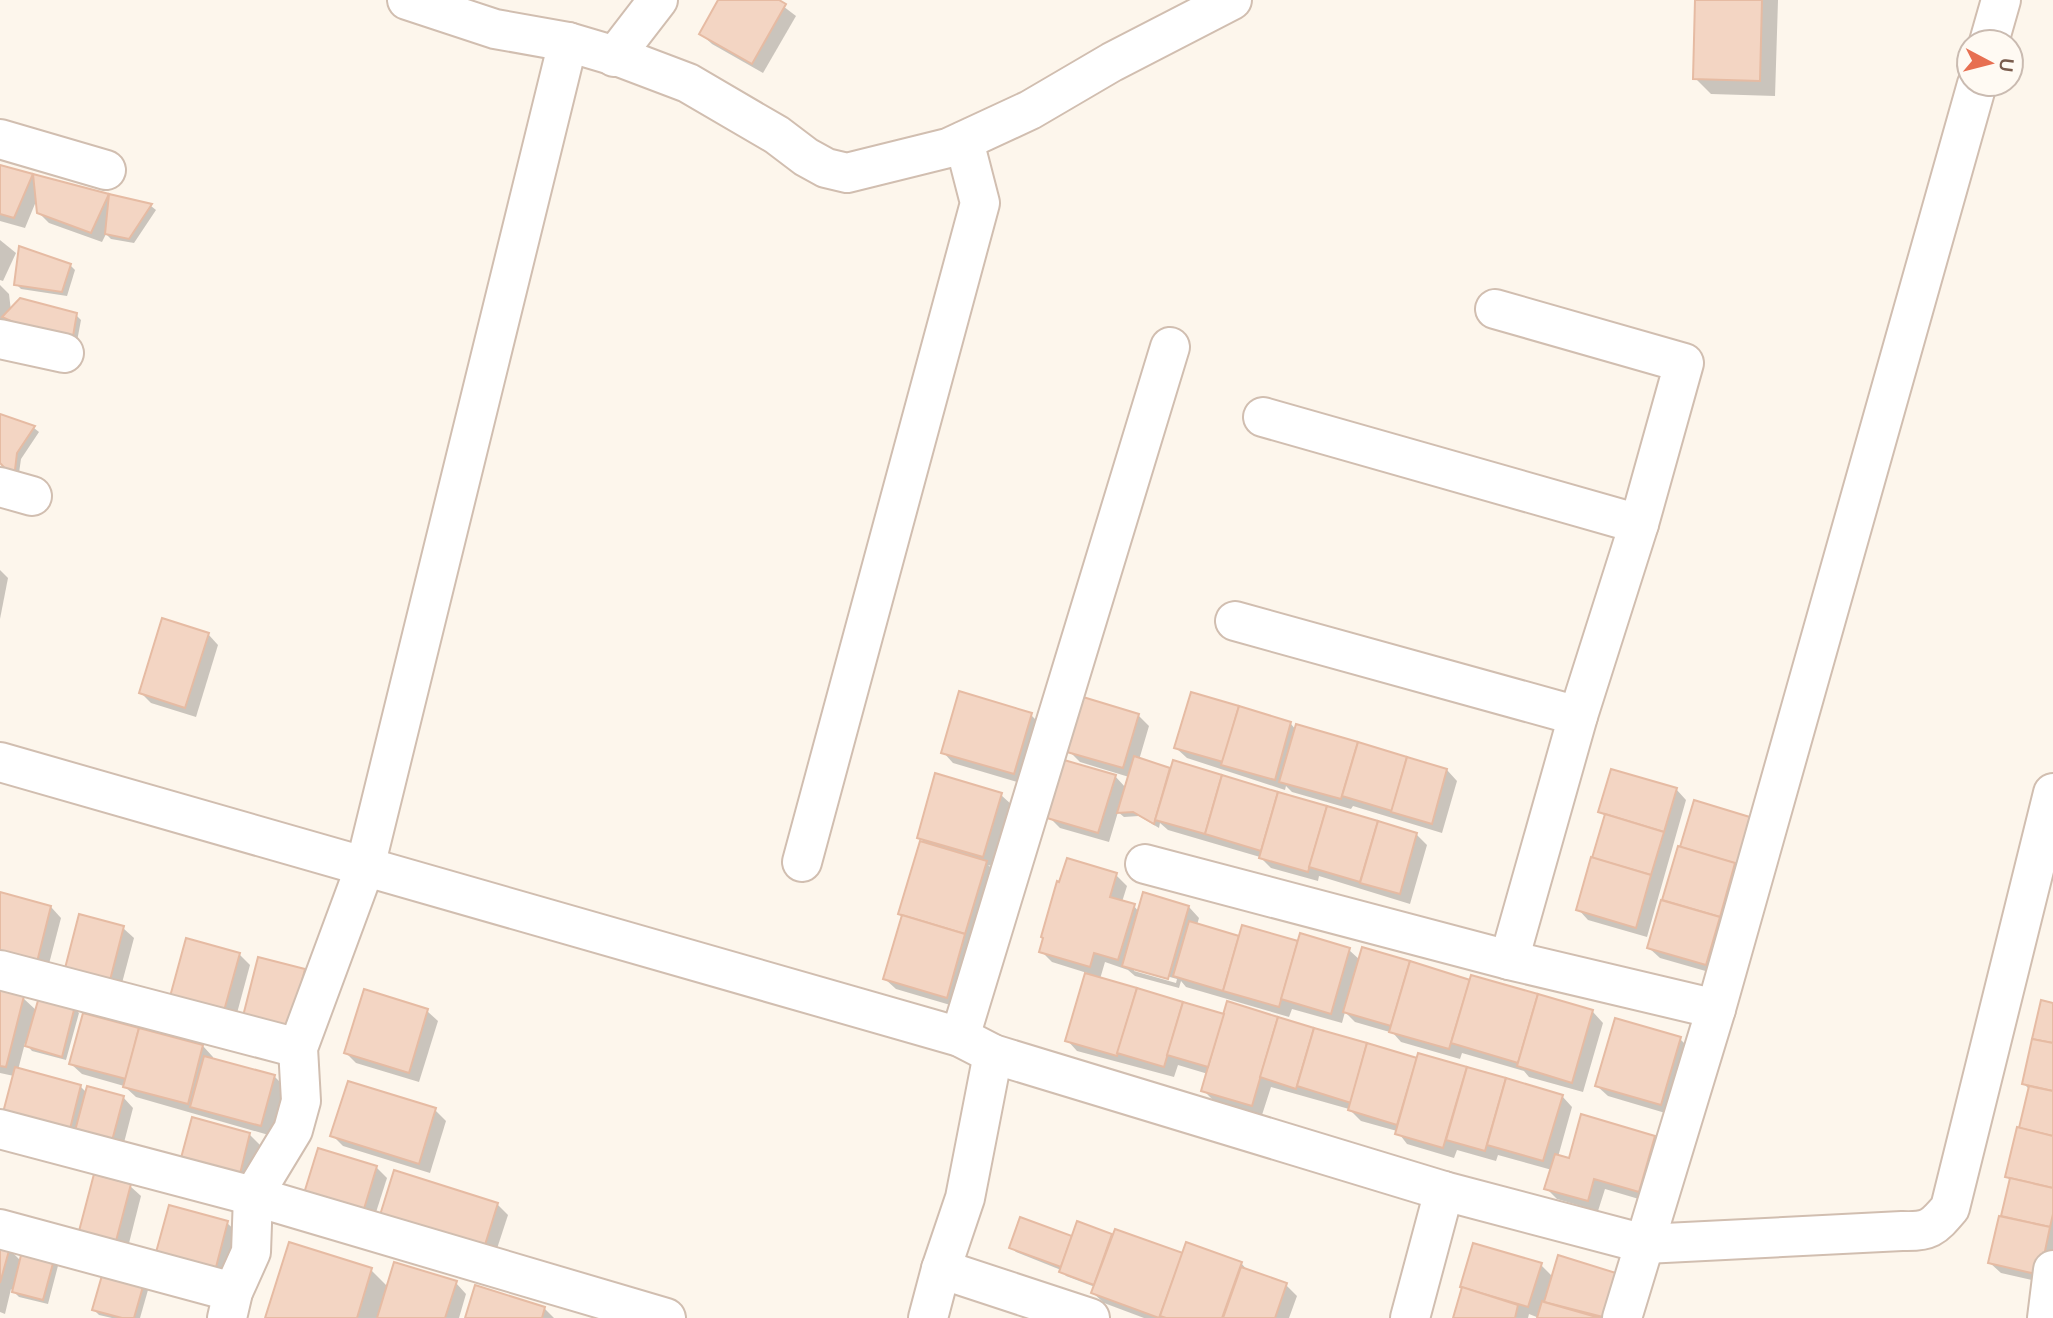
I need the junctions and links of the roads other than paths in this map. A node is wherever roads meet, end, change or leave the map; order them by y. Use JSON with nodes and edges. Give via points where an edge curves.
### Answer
{"nodes":[{"id":1,"x":407,"y":0,"type":"edge"},
{"id":2,"x":658,"y":0,"type":"edge"},
{"id":3,"x":1232,"y":0,"type":"edge"},
{"id":4,"x":2001,"y":0,"type":"edge"},
{"id":5,"x":1993,"y":28,"type":"edge"},
{"id":6,"x":568,"y":42,"type":"junction"},
{"id":7,"x":614,"y":57,"type":"junction"},
{"id":8,"x":1973,"y":98,"type":"edge"},
{"id":9,"x":0,"y":139,"type":"edge"},
{"id":10,"x":964,"y":141,"type":"junction"},
{"id":11,"x":106,"y":170,"type":"dead end"},
{"id":12,"x":1495,"y":309,"type":"dead end"},
{"id":13,"x":0,"y":339,"type":"edge"},
{"id":14,"x":1170,"y":347,"type":"dead end"},
{"id":15,"x":64,"y":353,"type":"dead end"},
{"id":16,"x":1264,"y":417,"type":"dead end"},
{"id":17,"x":1639,"y":524,"type":"junction"},
{"id":18,"x":1236,"y":621,"type":"dead end"},
{"id":19,"x":1578,"y":716,"type":"junction"},
{"id":20,"x":0,"y":762,"type":"edge"},
{"id":21,"x":2053,"y":793,"type":"edge"},
{"id":22,"x":802,"y":862,"type":"dead end"},
{"id":23,"x":1145,"y":864,"type":"dead end"},
{"id":24,"x":365,"y":867,"type":"junction"},
{"id":25,"x":1508,"y":960,"type":"junction"},
{"id":26,"x":0,"y":970,"type":"edge"},
{"id":27,"x":1716,"y":1009,"type":"junction"},
{"id":28,"x":976,"y":1046,"type":"junction"},
{"id":29,"x":298,"y":1048,"type":"junction"},
{"id":30,"x":0,"y":1129,"type":"edge"},
{"id":31,"x":1444,"y":1191,"type":"junction"},
{"id":32,"x":253,"y":1196,"type":"junction"},
{"id":33,"x":0,"y":1229,"type":"edge"},
{"id":34,"x":1645,"y":1244,"type":"junction"},
{"id":35,"x":940,"y":1269,"type":"junction"},
{"id":36,"x":2053,"y":1270,"type":"edge"},
{"id":37,"x":230,"y":1305,"type":"edge"},
{"id":38,"x":666,"y":1318,"type":"edge"},
{"id":39,"x":928,"y":1318,"type":"edge"},
{"id":40,"x":1090,"y":1318,"type":"edge"},
{"id":41,"x":1410,"y":1318,"type":"edge"},
{"id":42,"x":1622,"y":1318,"type":"edge"},
{"id":43,"x":2046,"y":1318,"type":"edge"}],
"edges":[{"from":1,"to":6,"type":"street","via":[[495,29]]},
{"from":2,"to":7,"type":"street"},
{"from":3,"to":10,"type":"street"},
{"from":4,"to":5,"type":"street"},
{"from":6,"to":7,"type":"street"},
{"from":6,"to":24,"type":"street"},
{"from":7,"to":10,"type":"street","via":[[688,83],[826,168],[847,173]]},
{"from":8,"to":27,"type":"street"},
{"from":9,"to":11,"type":"street"},
{"from":10,"to":22,"type":"street","via":[[980,203]]},
{"from":12,"to":17,"type":"street","via":[[1684,363]]},
{"from":13,"to":15,"type":"street"},
{"from":14,"to":28,"type":"street"},
{"from":16,"to":17,"type":"street"},
{"from":17,"to":19,"type":"street"},
{"from":18,"to":19,"type":"street"},
{"from":19,"to":25,"type":"street"},
{"from":20,"to":24,"type":"street"},
{"from":21,"to":34,"type":"street","via":[[1950,1208],[1936,1224],[1924,1232]]},
{"from":23,"to":25,"type":"street"},
{"from":24,"to":28,"type":"street"},
{"from":24,"to":29,"type":"street"},
{"from":25,"to":27,"type":"street"},
{"from":26,"to":29,"type":"street"},
{"from":27,"to":34,"type":"street"},
{"from":28,"to":31,"type":"street"},
{"from":28,"to":35,"type":"street","via":[[965,1198]]},
{"from":29,"to":32,"type":"street","via":[[301,1101],[293,1130]]},
{"from":30,"to":32,"type":"street"},
{"from":31,"to":34,"type":"street"},
{"from":31,"to":41,"type":"street"},
{"from":32,"to":37,"type":"street","via":[[251,1252]]},
{"from":32,"to":38,"type":"street"},
{"from":33,"to":37,"type":"street"},
{"from":34,"to":42,"type":"street"},
{"from":35,"to":39,"type":"street"},
{"from":35,"to":40,"type":"street"},
{"from":36,"to":43,"type":"street"}]}
